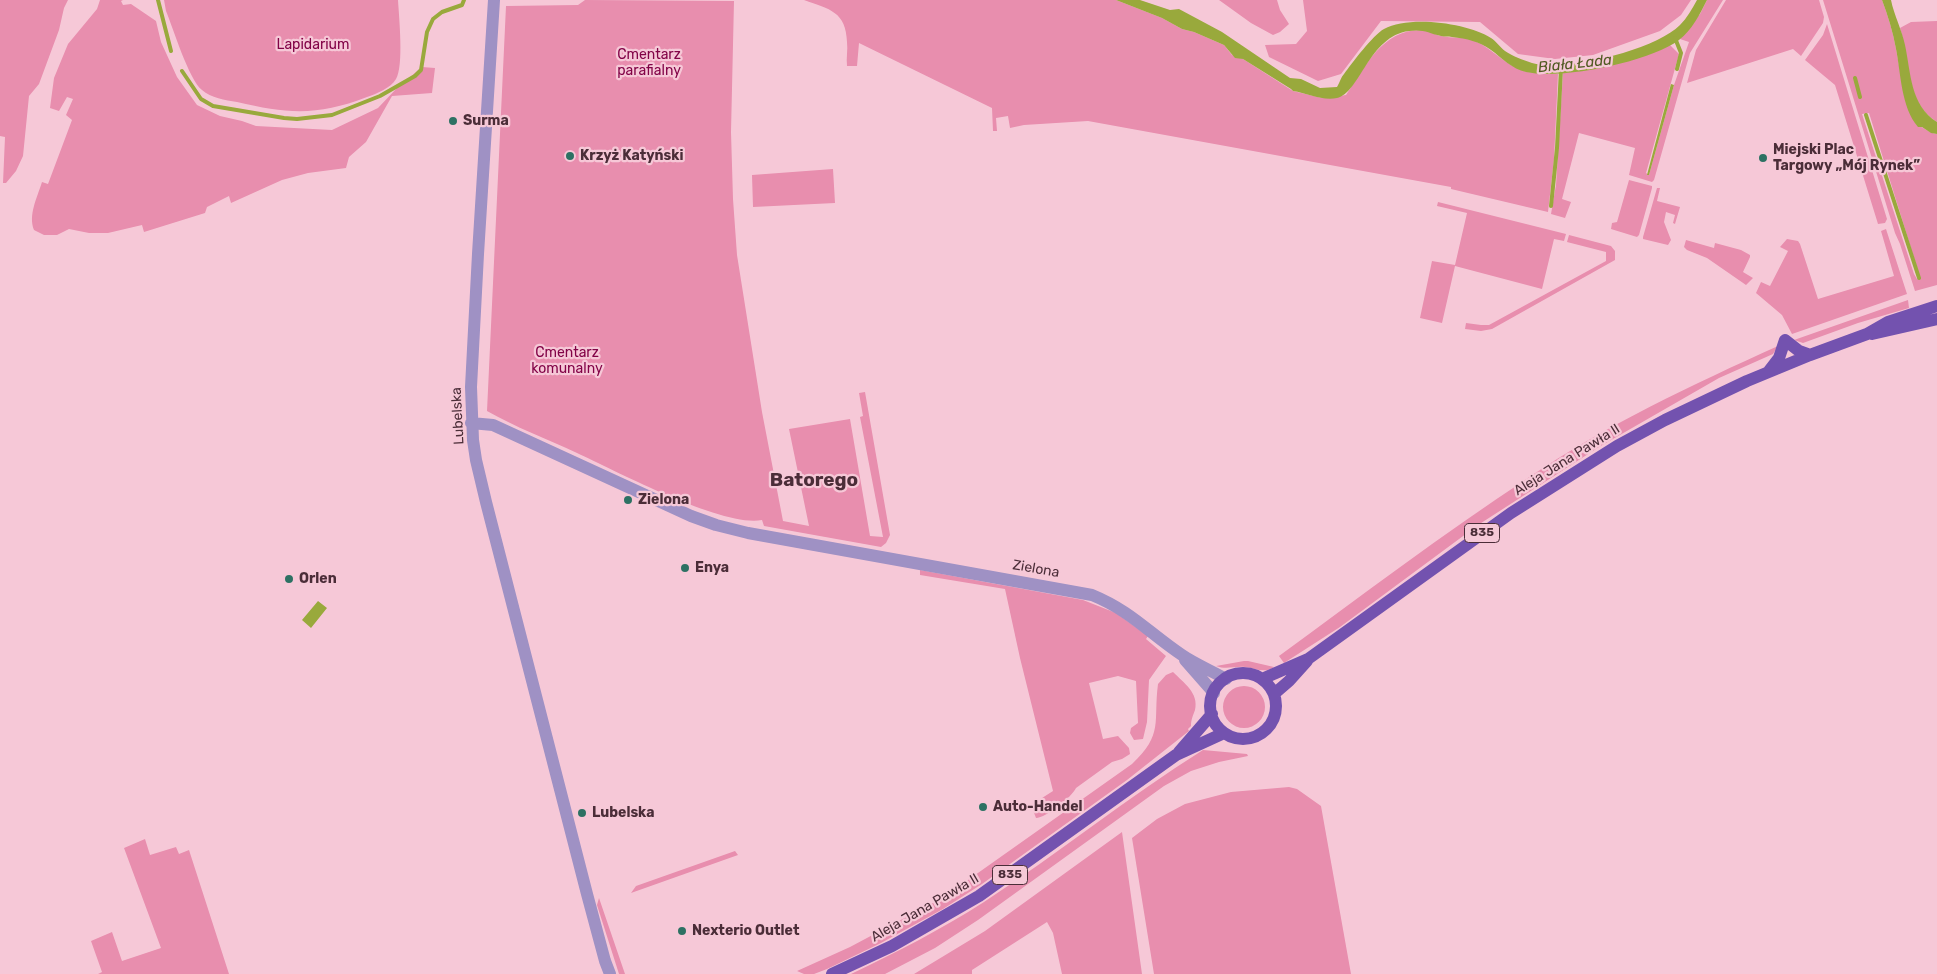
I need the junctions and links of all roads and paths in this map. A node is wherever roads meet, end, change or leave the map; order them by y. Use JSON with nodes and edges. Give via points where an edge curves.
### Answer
{"nodes":[{"id":1,"x":494,"y":0,"type":"edge"},
{"id":2,"x":1937,"y":306,"type":"edge"},
{"id":3,"x":1937,"y":319,"type":"edge"},
{"id":4,"x":1867,"y":334,"type":"junction"},
{"id":5,"x":1810,"y":355,"type":"junction"},
{"id":6,"x":1768,"y":372,"type":"junction"},
{"id":7,"x":472,"y":423,"type":"junction"},
{"id":8,"x":1182,"y":656,"type":"junction"},
{"id":9,"x":1308,"y":659,"type":"junction"},
{"id":10,"x":1226,"y":679,"type":"junction"},
{"id":11,"x":1262,"y":679,"type":"junction"},
{"id":12,"x":1214,"y":693,"type":"junction"},
{"id":13,"x":1274,"y":694,"type":"junction"},
{"id":14,"x":1212,"y":714,"type":"junction"},
{"id":15,"x":1224,"y":732,"type":"junction"},
{"id":16,"x":1176,"y":755,"type":"junction"},
{"id":17,"x":608,"y":971,"type":"edge"},
{"id":18,"x":832,"y":974,"type":"edge"}],
"edges":[{"from":1,"to":7,"type":"street","name":"Lubelska","via":[[477,262]]},
{"from":2,"to":4,"type":"main road","name":"Aleja Jana Pawła II","number":"835","via":[[1882,325]]},
{"from":3,"to":4,"type":"main road","name":"Aleja Jana Pawła II","number":"835"},
{"from":4,"to":5,"type":"main road","name":"Aleja Jana Pawła II","number":"835"},
{"from":5,"to":6,"type":"main road","name":"Aleja Jana Pawła II","number":"835"},
{"from":5,"to":6,"type":"main road","via":[[1785,340],[1779,358]]},
{"from":6,"to":9,"type":"main road","name":"Aleja Jana Pawła II","number":"835","via":[[1665,420],[1582,466],[1492,525]]},
{"from":7,"to":8,"type":"street","name":"Zielona","via":[[493,425],[683,512],[731,529],[1092,594],[1132,616]]},
{"from":7,"to":17,"type":"street","name":"Lubelska","via":[[484,494]]},
{"from":8,"to":10,"type":"street","name":"Zielona"},
{"from":8,"to":12,"type":"street","name":"Zielona"},
{"from":9,"to":11,"type":"main road","name":"Aleja Jana Pawła II","number":"835"},
{"from":9,"to":13,"type":"main road","name":"Aleja Jana Pawła II","number":"835"},
{"from":10,"to":11,"type":"main road","via":[[1244,674]]},
{"from":10,"to":12,"type":"main road"},
{"from":11,"to":13,"type":"main road"},
{"from":12,"to":14,"type":"main road"},
{"from":13,"to":15,"type":"main road","via":[[1275,716],[1263,732],[1246,739]]},
{"from":14,"to":15,"type":"main road"},
{"from":14,"to":16,"type":"main road","name":"Aleja Jana Pawła II","number":"835"},
{"from":15,"to":16,"type":"main road","name":"Aleja Jana Pawła II","number":"835"},
{"from":16,"to":18,"type":"main road","name":"Aleja Jana Pawła II","number":"835","via":[[979,896],[892,946]]}]}
